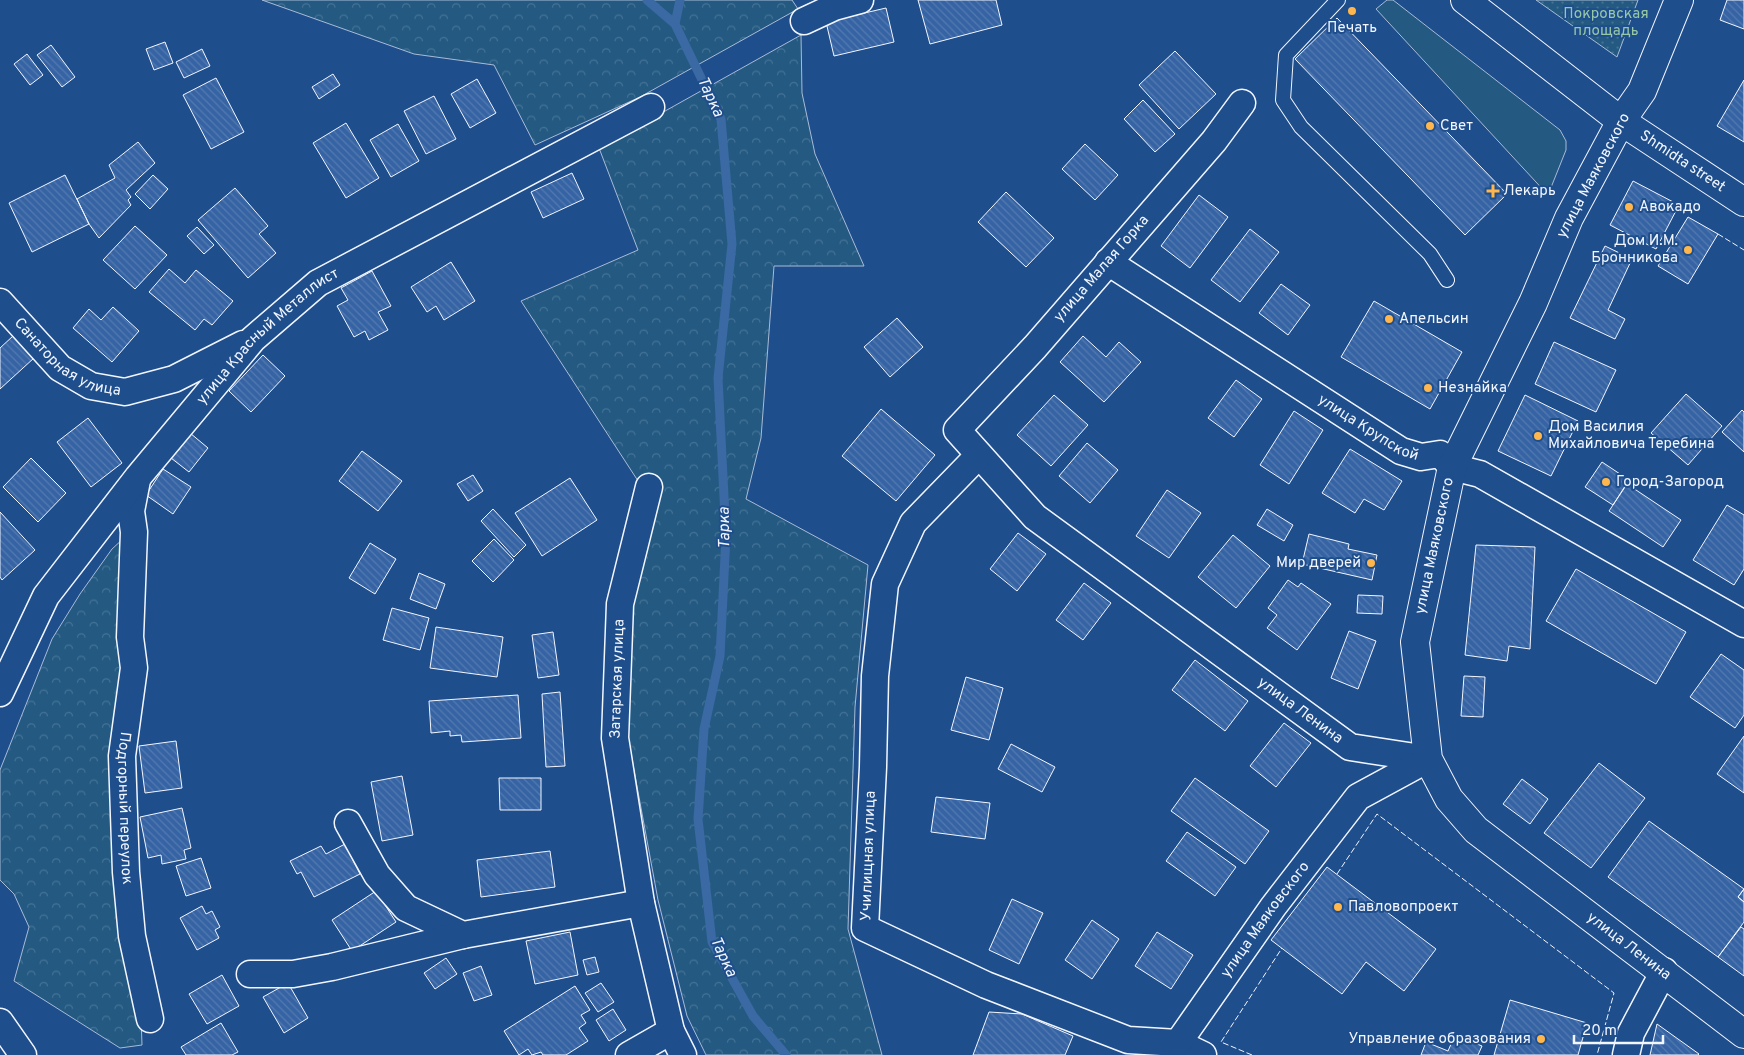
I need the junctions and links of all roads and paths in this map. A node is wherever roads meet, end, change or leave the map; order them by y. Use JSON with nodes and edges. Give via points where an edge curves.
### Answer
{"nodes":[{"id":1,"x":860,"y":0,"type":"edge"},
{"id":2,"x":1338,"y":0,"type":"edge"},
{"id":3,"x":1465,"y":0,"type":"edge"},
{"id":4,"x":1679,"y":0,"type":"edge"},
{"id":5,"x":804,"y":21,"type":"dead end"},
{"id":6,"x":1242,"y":103,"type":"dead end"},
{"id":7,"x":651,"y":107,"type":"dead end"},
{"id":8,"x":1621,"y":121,"type":"junction"},
{"id":9,"x":1744,"y":202,"type":"edge"},
{"id":10,"x":1108,"y":262,"type":"junction"},
{"id":11,"x":1447,"y":280,"type":"dead end"},
{"id":12,"x":0,"y":302,"type":"edge"},
{"id":13,"x":253,"y":339,"type":"junction"},
{"id":14,"x":956,"y":430,"type":"joint"},
{"id":15,"x":979,"y":455,"type":"junction"},
{"id":16,"x":1452,"y":467,"type":"junction"},
{"id":17,"x":138,"y":477,"type":"junction"},
{"id":18,"x":650,"y":487,"type":"dead end"},
{"id":19,"x":1744,"y":624,"type":"edge"},
{"id":20,"x":1,"y":688,"type":"edge"},
{"id":21,"x":1428,"y":759,"type":"junction"},
{"id":22,"x":348,"y":824,"type":"dead end"},
{"id":23,"x":642,"y":903,"type":"junction"},
{"id":24,"x":463,"y":935,"type":"junction"},
{"id":25,"x":1664,"y":971,"type":"junction"},
{"id":26,"x":250,"y":974,"type":"dead end"},
{"id":27,"x":150,"y":1019,"type":"dead end"},
{"id":28,"x":0,"y":1022,"type":"edge"},
{"id":29,"x":671,"y":1031,"type":"junction"},
{"id":30,"x":1744,"y":1034,"type":"edge"},
{"id":31,"x":1178,"y":1043,"type":"junction"},
{"id":32,"x":1122,"y":1048,"type":"edge"},
{"id":33,"x":23,"y":1055,"type":"edge"},
{"id":34,"x":629,"y":1055,"type":"edge"},
{"id":35,"x":683,"y":1055,"type":"edge"},
{"id":36,"x":1203,"y":1055,"type":"edge"},
{"id":37,"x":1626,"y":1055,"type":"edge"}],
"edges":[{"from":1,"to":5,"type":"street","via":[[834,7]]},
{"from":2,"to":11,"type":"lane","via":[[1286,55],[1283,100],[1301,127],[1430,254]]},
{"from":3,"to":8,"type":"street","name":"Shmidta street"},
{"from":4,"to":8,"type":"street","name":"улица Маяковского","via":[[1642,91]]},
{"from":6,"to":10,"type":"street","name":"улица Малая Горка","via":[[1214,141]]},
{"from":7,"to":13,"type":"street","name":"улица Красный Металлист","via":[[318,283]]},
{"from":8,"to":9,"type":"street","name":"Shmidta street"},
{"from":8,"to":16,"type":"street","name":"улица Маяковского","via":[[1569,218],[1533,303]]},
{"from":10,"to":14,"type":"street","name":"улица Малая Горка","via":[[1034,348]]},
{"from":10,"to":16,"type":"street","name":"улица Крупской","via":[[1401,451],[1420,456],[1440,454]]},
{"from":12,"to":13,"type":"street","name":"Санаторная улица","via":[[60,368],[90,386],[125,392],[174,379]]},
{"from":13,"to":17,"type":"street","name":"улица Красный Металлист"},
{"from":14,"to":15,"type":"street","name":"улица Ленина"},
{"from":15,"to":21,"type":"street","name":"улица Ленина","via":[[1035,517],[1350,747]]},
{"from":15,"to":32,"type":"street","name":"Училищная улица","via":[[913,523],[885,584],[875,676],[865,928]]},
{"from":16,"to":19,"type":"street","name":"улица Крупской","via":[[1480,474]]},
{"from":16,"to":21,"type":"street","name":"улица Маяковского","via":[[1415,642]]},
{"from":17,"to":20,"type":"street","name":"улица Красный Металлист","via":[[46,596]]},
{"from":17,"to":27,"type":"street","name":"Подгорный переулок","via":[[131,511],[134,532],[130,637],[134,668],[122,756],[132,936]]},
{"from":18,"to":23,"type":"street","name":"Затарская улица","via":[[620,604],[615,738]]},
{"from":21,"to":25,"type":"street","name":"улица Ленина","via":[[1450,799],[1476,830]]},
{"from":21,"to":31,"type":"street","name":"улица Маяковского","via":[[1358,797],[1273,907]]},
{"from":22,"to":24,"type":"street","via":[[377,875],[406,908]]},
{"from":23,"to":24,"type":"street"},
{"from":23,"to":29,"type":"street","name":"Затарская улица"},
{"from":24,"to":26,"type":"street","via":[[293,974]]},
{"from":25,"to":30,"type":"street","name":"улица Ленина"},
{"from":25,"to":37,"type":"street","via":[[1631,1033]]},
{"from":28,"to":33,"type":"street"},
{"from":29,"to":34,"type":"street"},
{"from":29,"to":35,"type":"street","name":"Затарская улица"},
{"from":31,"to":32,"type":"street","name":"Училищная улица"},
{"from":31,"to":36,"type":"street","name":"Училищная улица"}]}
